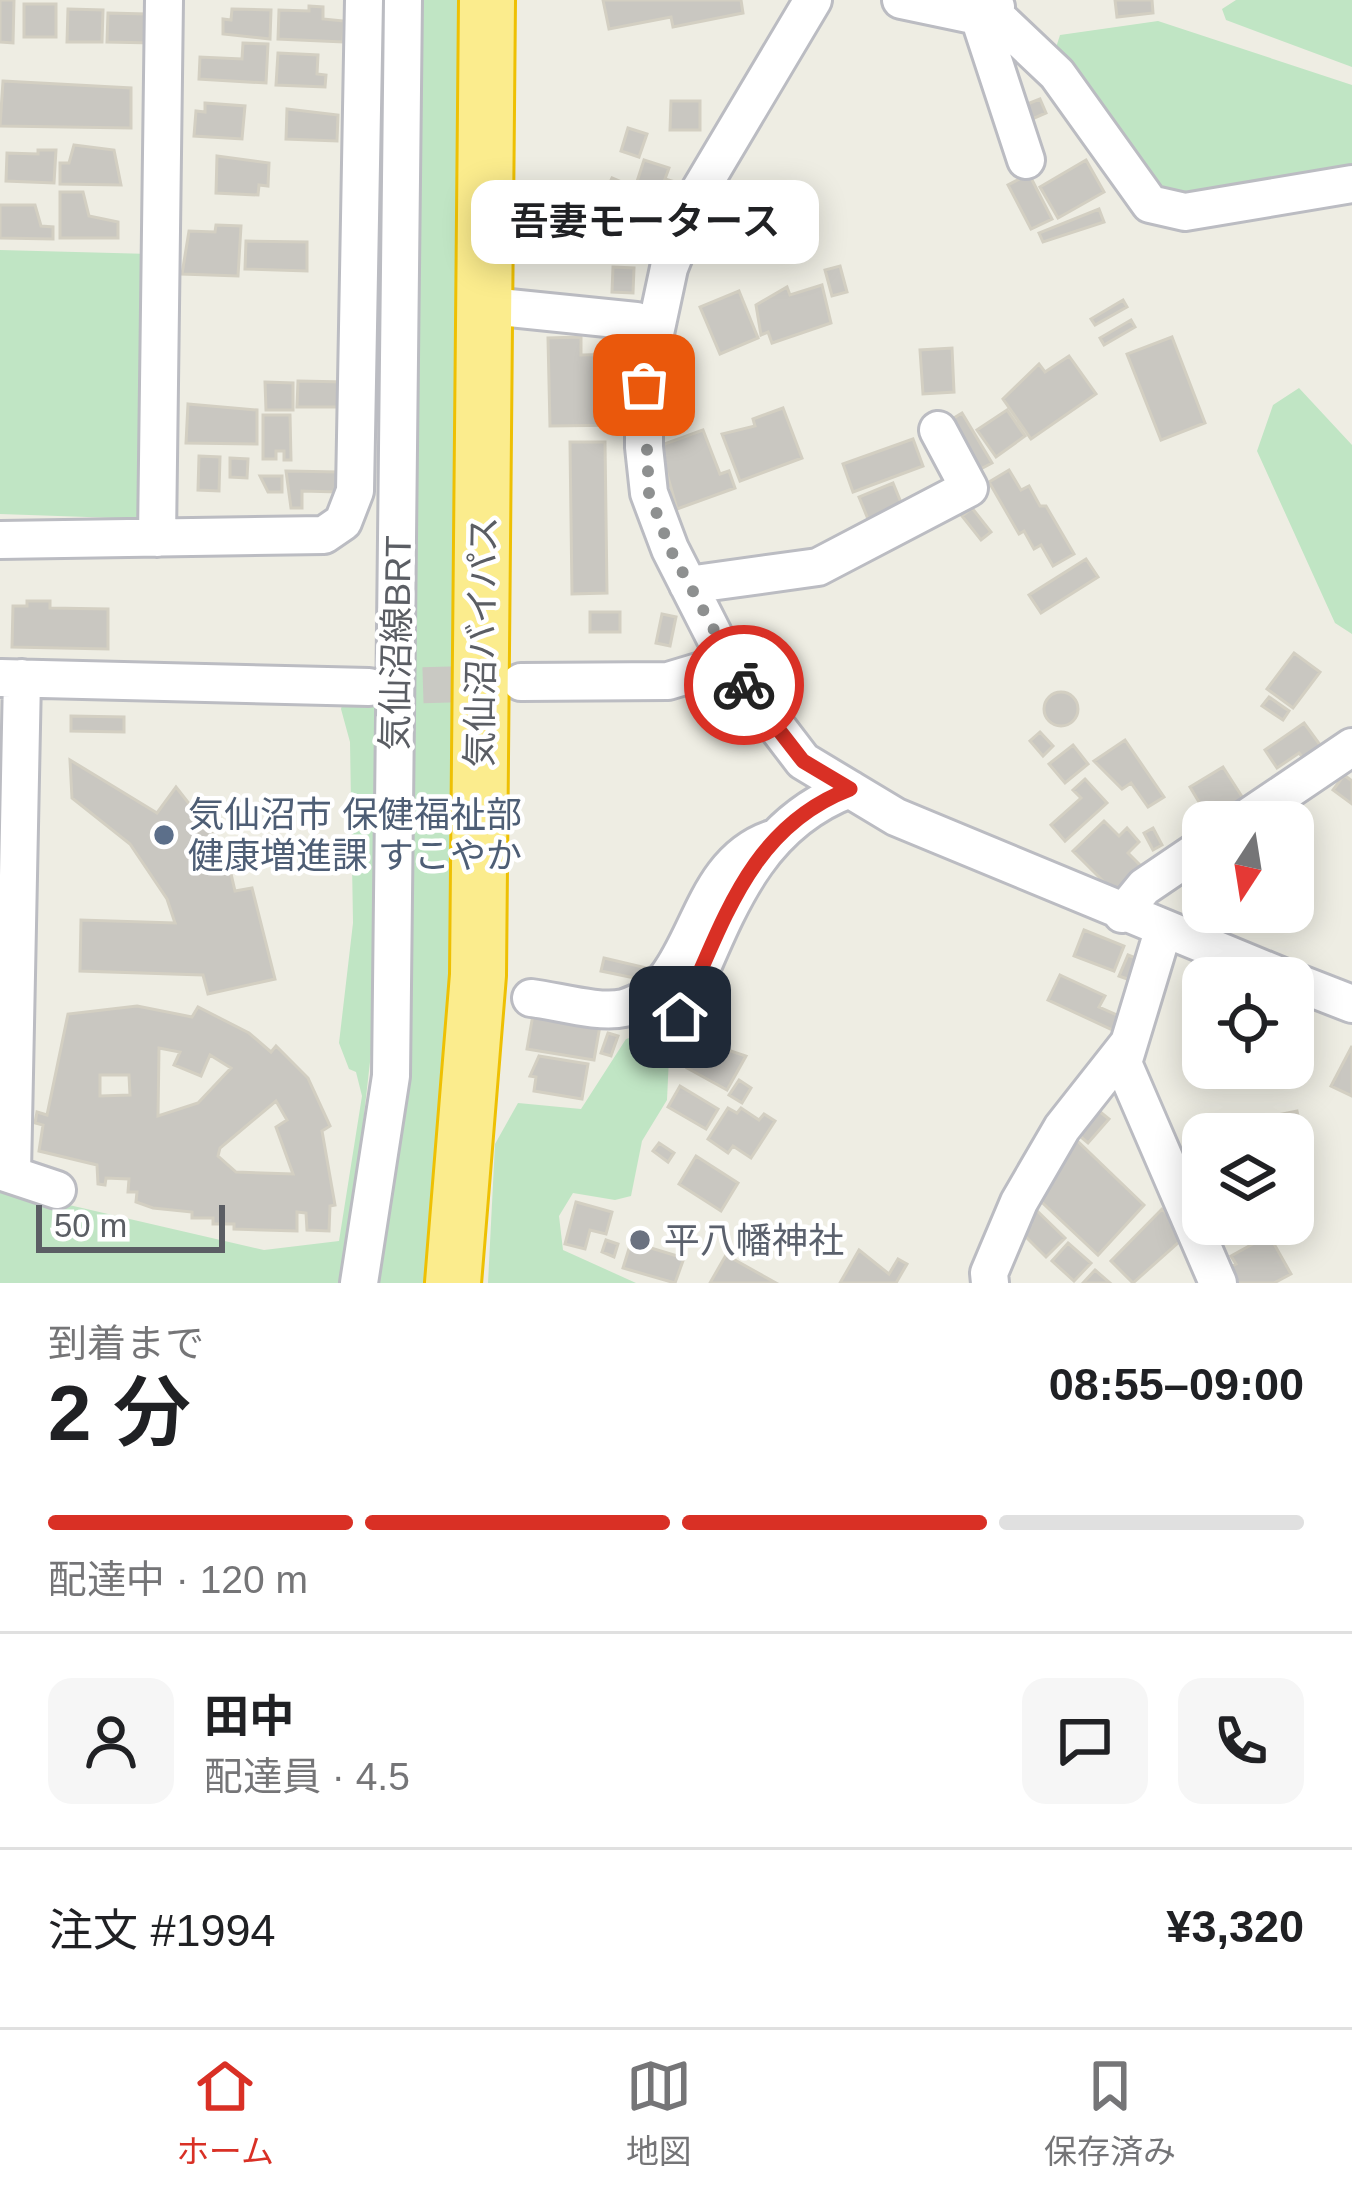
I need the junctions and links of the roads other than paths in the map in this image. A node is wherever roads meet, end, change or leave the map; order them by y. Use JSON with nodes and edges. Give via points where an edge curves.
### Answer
{"nodes":[{"id":1,"x":164,"y":0,"type":"edge"},
{"id":2,"x":364,"y":0,"type":"edge"},
{"id":3,"x":403,"y":0,"type":"edge"},
{"id":4,"x":488,"y":0,"type":"edge"},
{"id":5,"x":813,"y":0,"type":"edge"},
{"id":6,"x":901,"y":0,"type":"edge"},
{"id":7,"x":993,"y":8,"type":"edge"},
{"id":8,"x":1026,"y":160,"type":"dead end"},
{"id":9,"x":1352,"y":184,"type":"edge"},
{"id":10,"x":509,"y":308,"type":"dead end"},
{"id":11,"x":644,"y":385,"type":"junction"},
{"id":12,"x":938,"y":430,"type":"dead end"},
{"id":13,"x":157,"y":538,"type":"junction"},
{"id":14,"x":0,"y":540,"type":"edge"},
{"id":15,"x":688,"y":584,"type":"junction"},
{"id":16,"x":728,"y":663,"type":"junction"},
{"id":17,"x":11,"y":678,"type":"edge"},
{"id":18,"x":521,"y":682,"type":"tunnel mouth"},
{"id":19,"x":369,"y":687,"type":"tunnel mouth"},
{"id":20,"x":1352,"y":747,"type":"edge"},
{"id":21,"x":850,"y":789,"type":"junction"},
{"id":22,"x":1271,"y":801,"type":"edge"},
{"id":23,"x":772,"y":839,"type":"junction"},
{"id":24,"x":1182,"y":861,"type":"edge"},
{"id":25,"x":1122,"y":914,"type":"junction"},
{"id":26,"x":1163,"y":931,"type":"junction"},
{"id":27,"x":1230,"y":957,"type":"edge"},
{"id":28,"x":1314,"y":990,"type":"edge"},
{"id":29,"x":531,"y":998,"type":"dead end"},
{"id":30,"x":1352,"y":1004,"type":"edge"},
{"id":31,"x":680,"y":1017,"type":"dead end"},
{"id":32,"x":1129,"y":1042,"type":"junction"},
{"id":33,"x":6,"y":1172,"type":"edge"},
{"id":34,"x":58,"y":1190,"type":"dead end"},
{"id":35,"x":360,"y":1280,"type":"edge"},
{"id":36,"x":453,"y":1283,"type":"edge"},
{"id":37,"x":990,"y":1283,"type":"edge"},
{"id":38,"x":1218,"y":1283,"type":"edge"}],
"edges":[{"from":1,"to":13,"type":"street"},
{"from":2,"to":13,"type":"street","via":[[355,491],[343,522],[324,535]]},
{"from":3,"to":35,"type":"street","name":"気仙沼線BRT","via":[[391,1076]]},
{"from":4,"to":36,"type":"highway","name":"気仙沼バイパス","via":[[478,975]]},
{"from":5,"to":11,"type":"street","via":[[684,221]]},
{"from":6,"to":7,"type":"street"},
{"from":7,"to":8,"type":"street"},
{"from":7,"to":9,"type":"street","via":[[1057,74],[1150,204],[1185,212]]},
{"from":10,"to":11,"type":"street","via":[[636,321]]},
{"from":11,"to":15,"type":"street","via":[[649,493]]},
{"from":12,"to":15,"type":"street","via":[[969,488],[818,567]]},
{"from":13,"to":14,"type":"street"},
{"from":15,"to":16,"type":"street"},
{"from":16,"to":18,"type":"street","via":[[668,681]]},
{"from":16,"to":21,"type":"street","via":[[803,761]]},
{"from":17,"to":19,"type":"street"},
{"from":17,"to":33,"type":"street"},
{"from":20,"to":22,"type":"street"},
{"from":21,"to":23,"type":"street","via":[[809,804]]},
{"from":21,"to":25,"type":"street","via":[[896,817]]},
{"from":23,"to":29,"type":"street","via":[[747,848],[723,871],[658,988],[622,1009]]},
{"from":23,"to":31,"type":"street"},
{"from":24,"to":25,"type":"street"},
{"from":25,"to":26,"type":"street"},
{"from":26,"to":27,"type":"street"},
{"from":26,"to":32,"type":"street"},
{"from":28,"to":30,"type":"street"},
{"from":32,"to":37,"type":"street","via":[[1029,1184]]},
{"from":32,"to":38,"type":"street","via":[[1124,1063]]},
{"from":33,"to":34,"type":"street"}]}
